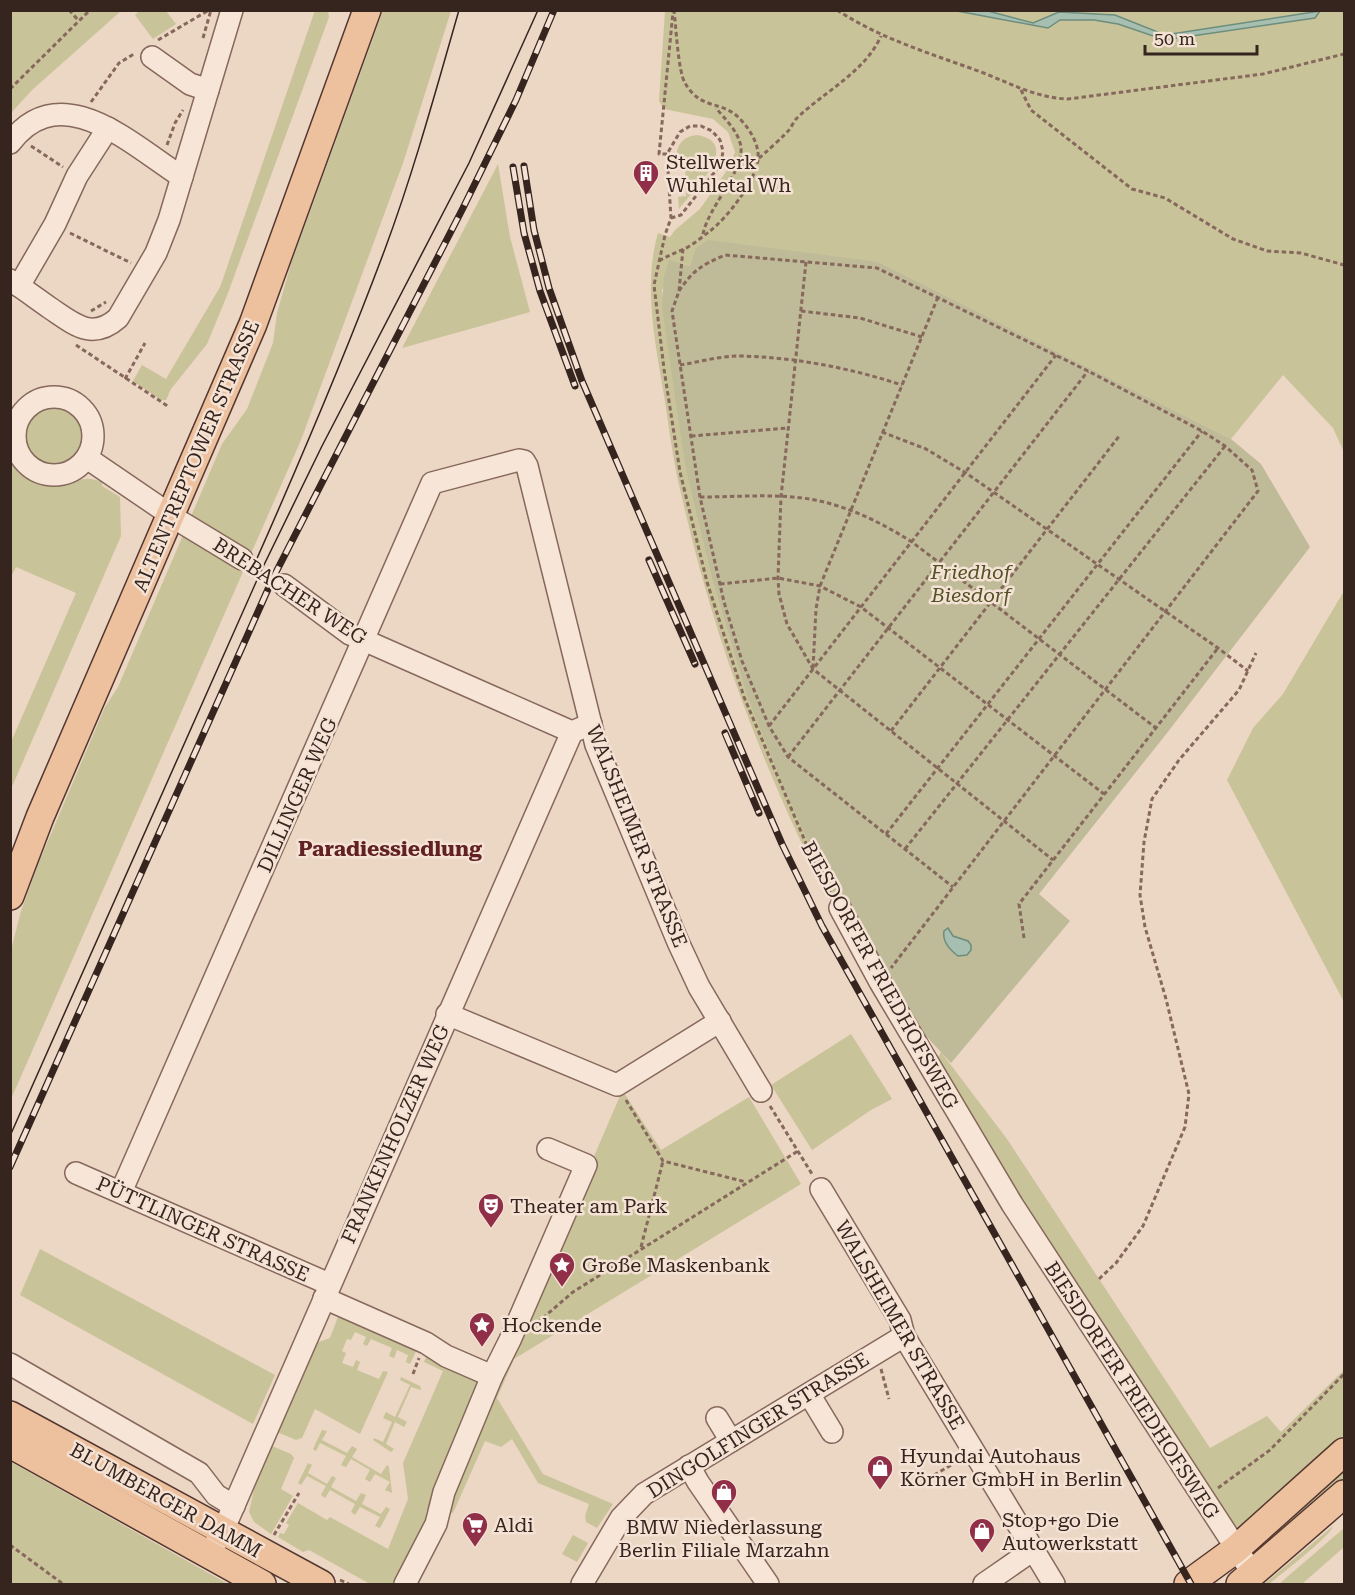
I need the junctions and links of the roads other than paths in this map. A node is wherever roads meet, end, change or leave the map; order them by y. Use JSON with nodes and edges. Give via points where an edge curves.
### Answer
{"nodes":[{"id":1,"x":232,"y":10,"type":"edge"},
{"id":2,"x":351,"y":10,"type":"edge"},
{"id":3,"x":367,"y":10,"type":"edge"},
{"id":4,"x":152,"y":57,"type":"dead end"},
{"id":5,"x":208,"y":90,"type":"junction"},
{"id":6,"x":108,"y":128,"type":"junction"},
{"id":7,"x":13,"y":139,"type":"edge"},
{"id":8,"x":182,"y":177,"type":"junction"},
{"id":9,"x":15,"y":283,"type":"edge"},
{"id":10,"x":16,"y":410,"type":"edge"},
{"id":11,"x":87,"y":458,"type":"junction"},
{"id":12,"x":524,"y":461,"type":"joint"},
{"id":13,"x":164,"y":511,"type":"junction"},
{"id":14,"x":242,"y":559,"type":"road end"},
{"id":15,"x":284,"y":585,"type":"road end"},
{"id":16,"x":365,"y":640,"type":"junction"},
{"id":17,"x":581,"y":728,"type":"junction"},
{"id":18,"x":10,"y":849,"type":"edge"},
{"id":19,"x":10,"y":896,"type":"edge"},
{"id":20,"x":840,"y":909,"type":"road end"},
{"id":21,"x":447,"y":1014,"type":"junction"},
{"id":22,"x":720,"y":1021,"type":"junction"},
{"id":23,"x":761,"y":1091,"type":"road end"},
{"id":24,"x":548,"y":1149,"type":"dead end"},
{"id":25,"x":76,"y":1173,"type":"dead end"},
{"id":26,"x":821,"y":1189,"type":"road end"},
{"id":27,"x":122,"y":1192,"type":"junction"},
{"id":28,"x":327,"y":1291,"type":"junction"},
{"id":29,"x":904,"y":1336,"type":"junction"},
{"id":30,"x":10,"y":1364,"type":"edge"},
{"id":31,"x":492,"y":1376,"type":"junction"},
{"id":32,"x":809,"y":1394,"type":"junction"},
{"id":33,"x":10,"y":1415,"type":"edge"},
{"id":34,"x":717,"y":1418,"type":"dead end"},
{"id":35,"x":832,"y":1432,"type":"dead end"},
{"id":36,"x":731,"y":1441,"type":"junction"},
{"id":37,"x":10,"y":1444,"type":"edge"},
{"id":38,"x":1344,"y":1452,"type":"edge"},
{"id":39,"x":689,"y":1466,"type":"junction"},
{"id":40,"x":1344,"y":1494,"type":"edge"},
{"id":41,"x":234,"y":1506,"type":"junction"},
{"id":42,"x":223,"y":1530,"type":"junction"},
{"id":43,"x":1236,"y":1549,"type":"junction"},
{"id":44,"x":1033,"y":1550,"type":"junction"},
{"id":45,"x":209,"y":1555,"type":"junction"},
{"id":46,"x":1246,"y":1579,"type":"edge"},
{"id":47,"x":262,"y":1584,"type":"edge"},
{"id":48,"x":321,"y":1584,"type":"edge"},
{"id":49,"x":405,"y":1584,"type":"edge"},
{"id":50,"x":582,"y":1584,"type":"edge"},
{"id":51,"x":768,"y":1584,"type":"edge"},
{"id":52,"x":984,"y":1584,"type":"edge"},
{"id":53,"x":1054,"y":1584,"type":"edge"},
{"id":54,"x":1188,"y":1584,"type":"edge"}],
"edges":[{"from":1,"to":5,"type":"street"},
{"from":2,"to":13,"type":"main road","name":"ALTENTREPTOWER STRASSE","via":[[247,299]]},
{"from":3,"to":13,"type":"main road","name":"ALTENTREPTOWER STRASSE","via":[[258,311]]},
{"from":4,"to":5,"type":"street","via":[[190,84]]},
{"from":5,"to":8,"type":"street"},
{"from":6,"to":7,"type":"street","via":[[82,116],[50,116],[33,122]]},
{"from":6,"to":8,"type":"street"},
{"from":6,"to":9,"type":"street","via":[[77,177],[55,224]]},
{"from":8,"to":9,"type":"street","via":[[156,253],[122,312],[109,326],[86,329],[73,324]]},
{"from":10,"to":11,"type":"street","via":[[43,398],[70,399],[90,418],[94,432]]},
{"from":10,"to":11,"type":"street","via":[[16,450],[32,469],[56,476],[79,467]]},
{"from":11,"to":13,"type":"street","name":"BREBACHER WEG"},
{"from":12,"to":16,"type":"street","name":"DILLINGER WEG","via":[[432,483]]},
{"from":12,"to":17,"type":"street","name":"WALSHEIMER STRASSE"},
{"from":13,"to":14,"type":"street","name":"BREBACHER WEG"},
{"from":13,"to":18,"type":"main road","name":"ALTENTREPTOWER STRASSE"},
{"from":13,"to":19,"type":"main road","name":"ALTENTREPTOWER STRASSE"},
{"from":15,"to":16,"type":"street","name":"BREBACHER WEG","via":[[350,634]]},
{"from":16,"to":17,"type":"street","name":"BREBACHER WEG"},
{"from":16,"to":27,"type":"street","name":"DILLINGER WEG"},
{"from":17,"to":21,"type":"street","name":"FRANKENHOLZER WEG"},
{"from":17,"to":22,"type":"street","name":"WALSHEIMER STRASSE","via":[[596,745],[678,942]]},
{"from":20,"to":43,"type":"street","name":"BIESDORFER FRIEDHOFSWEG","via":[[879,982],[1012,1204]]},
{"from":21,"to":22,"type":"street","via":[[617,1085]]},
{"from":21,"to":28,"type":"street","name":"FRANKENHOLZER WEG"},
{"from":22,"to":23,"type":"street","name":"WALSHEIMER STRASSE"},
{"from":24,"to":31,"type":"street","via":[[586,1165]]},
{"from":25,"to":27,"type":"street","name":"PÜTTLINGER STRASSE"},
{"from":26,"to":29,"type":"street","name":"WALSHEIMER STRASSE","via":[[900,1320]]},
{"from":27,"to":28,"type":"street","name":"PÜTTLINGER STRASSE"},
{"from":28,"to":31,"type":"street","name":"PÜTTLINGER STRASSE","via":[[446,1356]]},
{"from":28,"to":41,"type":"street","name":"FRANKENHOLZER WEG"},
{"from":29,"to":32,"type":"street","name":"DINGOLFINGER STRASSE"},
{"from":29,"to":44,"type":"street","name":"WALSHEIMER STRASSE"},
{"from":30,"to":41,"type":"street","via":[[199,1473],[216,1495]]},
{"from":31,"to":49,"type":"street","via":[[444,1492],[436,1524]]},
{"from":32,"to":35,"type":"street"},
{"from":32,"to":36,"type":"street","name":"DINGOLFINGER STRASSE"},
{"from":33,"to":42,"type":"main road","name":"BLUMBERGER DAMM"},
{"from":34,"to":36,"type":"street"},
{"from":36,"to":39,"type":"street","name":"DINGOLFINGER STRASSE"},
{"from":37,"to":45,"type":"main road","name":"BLUMBERGER DAMM"},
{"from":38,"to":43,"type":"main road"},
{"from":39,"to":50,"type":"street","name":"DINGOLFINGER STRASSE","via":[[644,1494],[621,1518]]},
{"from":39,"to":51,"type":"street"},
{"from":40,"to":46,"type":"main road"},
{"from":41,"to":42,"type":"street","name":"FRANKENHOLZER WEG"},
{"from":42,"to":45,"type":"street","name":"FRANKENHOLZER WEG"},
{"from":42,"to":48,"type":"main road","name":"BLUMBERGER DAMM"},
{"from":43,"to":46,"type":"street","name":"BIESDORFER FRIEDHOFSWEG"},
{"from":43,"to":54,"type":"main road"},
{"from":44,"to":52,"type":"street"},
{"from":44,"to":53,"type":"street","name":"WALSHEIMER STRASSE"},
{"from":45,"to":47,"type":"main road","name":"BLUMBERGER DAMM"}]}
